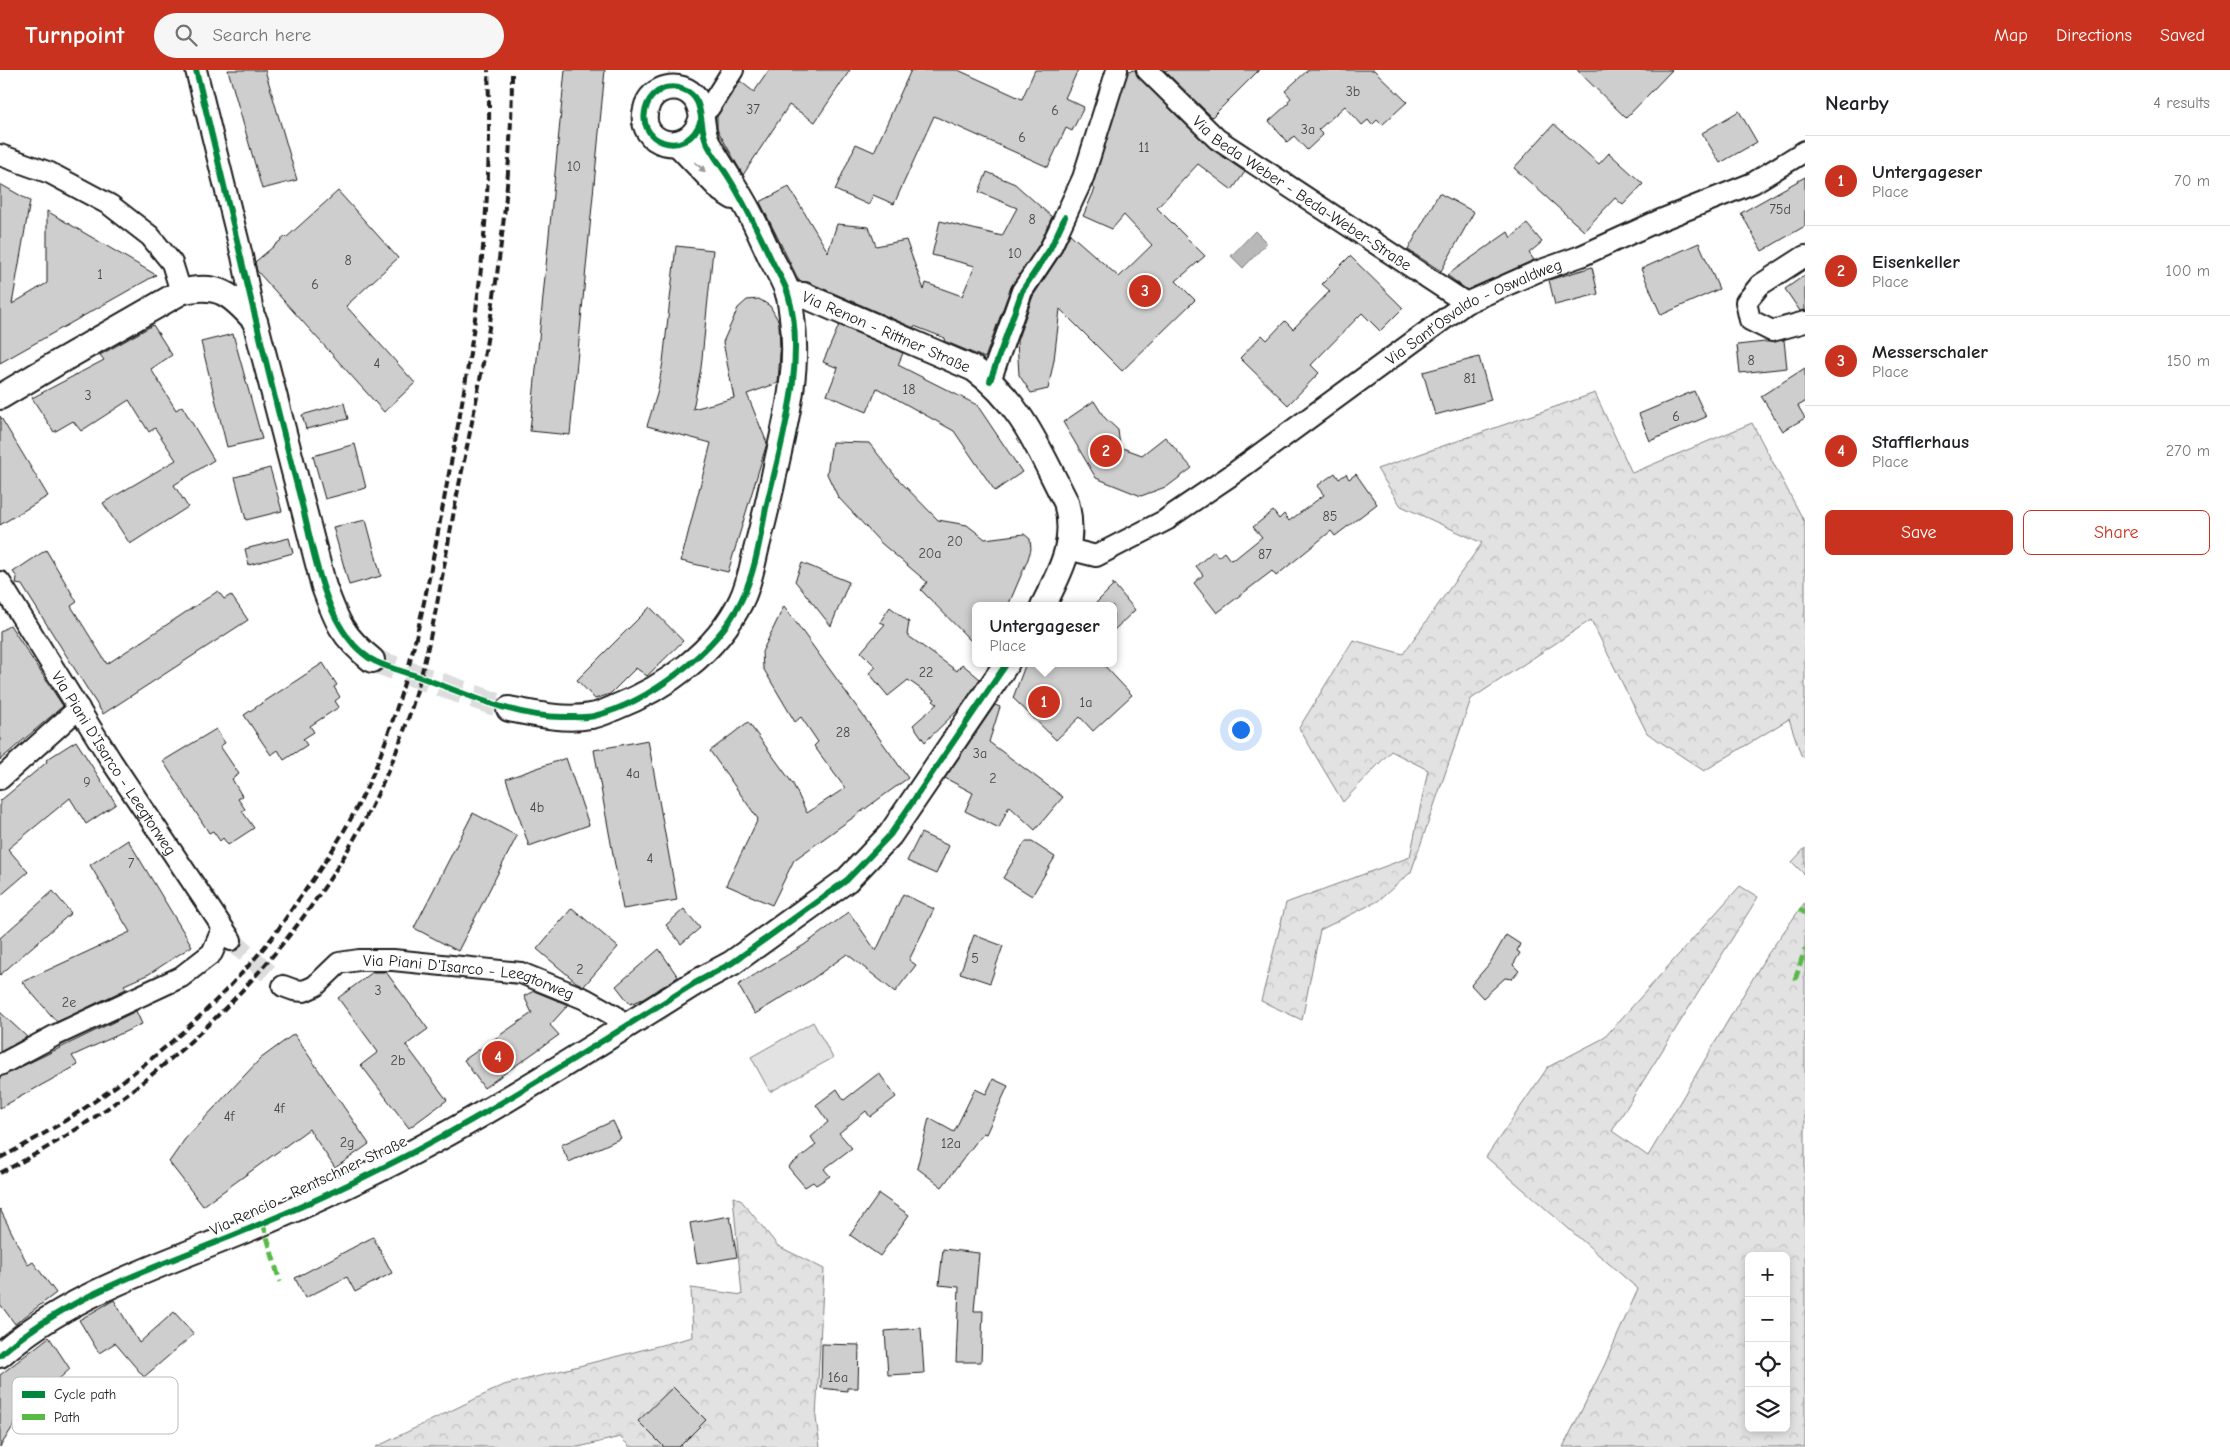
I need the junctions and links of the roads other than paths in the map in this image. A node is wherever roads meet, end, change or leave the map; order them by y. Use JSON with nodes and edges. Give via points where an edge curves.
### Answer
{"nodes":[{"id":1,"x":196,"y":70,"type":"edge"},
{"id":2,"x":658,"y":70,"type":"edge"},
{"id":3,"x":733,"y":70,"type":"edge"},
{"id":4,"x":1117,"y":70,"type":"edge"},
{"id":5,"x":1147,"y":70,"type":"edge"},
{"id":6,"x":685,"y":81,"type":"edge"},
{"id":7,"x":654,"y":94,"type":"junction"},
{"id":8,"x":701,"y":116,"type":"junction"},
{"id":9,"x":678,"y":144,"type":"junction"},
{"id":10,"x":1805,"y":151,"type":"edge"},
{"id":11,"x":0,"y":155,"type":"edge"},
{"id":12,"x":745,"y":204,"type":"junction"},
{"id":13,"x":1805,"y":256,"type":"edge"},
{"id":14,"x":181,"y":292,"type":"junction"},
{"id":15,"x":788,"y":294,"type":"junction"},
{"id":16,"x":1466,"y":303,"type":"junction"},
{"id":17,"x":255,"y":321,"type":"junction"},
{"id":18,"x":1805,"y":322,"type":"edge"},
{"id":19,"x":990,"y":381,"type":"junction"},
{"id":20,"x":0,"y":397,"type":"edge"},
{"id":21,"x":1068,"y":549,"type":"junction"},
{"id":22,"x":0,"y":582,"type":"edge"},
{"id":23,"x":1045,"y":602,"type":"edge"},
{"id":24,"x":372,"y":660,"type":"tunnel mouth"},
{"id":25,"x":1004,"y":667,"type":"edge"},
{"id":26,"x":79,"y":708,"type":"junction"},
{"id":27,"x":510,"y":709,"type":"tunnel mouth"},
{"id":28,"x":0,"y":779,"type":"edge"},
{"id":29,"x":283,"y":986,"type":"tunnel mouth"},
{"id":30,"x":623,"y":1028,"type":"junction"},
{"id":31,"x":0,"y":1065,"type":"edge"},
{"id":32,"x":0,"y":1354,"type":"edge"}],
"edges":[{"from":1,"to":17,"type":"street"},
{"from":2,"to":7,"type":"street"},
{"from":3,"to":8,"type":"street"},
{"from":4,"to":19,"type":"street","via":[[1083,178],[1050,249],[1022,291]]},
{"from":5,"to":16,"type":"street","name":"Via Beda Weber - Beda-Weber-Straße","via":[[1218,139]]},
{"from":6,"to":7,"type":"street","name":"Via Renon - Rittner Straße"},
{"from":6,"to":8,"type":"street","name":"Via Renon - Rittner Straße","via":[[699,104]]},
{"from":7,"to":9,"type":"street","via":[[646,107],[646,126],[659,141]]},
{"from":8,"to":9,"type":"street","via":[[693,136]]},
{"from":8,"to":12,"type":"street","name":"Via Renon - Rittner Straße","via":[[706,142]]},
{"from":9,"to":12,"type":"street","one_way":true,"via":[[722,190]]},
{"from":10,"to":16,"type":"street","name":"Via Sant'Osvaldo - Oswaldweg","via":[[1753,184]]},
{"from":11,"to":14,"type":"street","via":[[50,173],[110,205],[150,236],[172,263]]},
{"from":12,"to":15,"type":"street","name":"Via Renon - Rittner Straße"},
{"from":13,"to":18,"type":"street","via":[[1760,285],[1746,302],[1750,320],[1772,331]]},
{"from":14,"to":17,"type":"street","via":[[198,287],[214,289],[237,300]]},
{"from":14,"to":20,"type":"street"},
{"from":15,"to":19,"type":"street","name":"Via Renon - Rittner Straße","via":[[803,295],[974,369]]},
{"from":15,"to":27,"type":"street","via":[[795,369],[790,406],[748,583],[732,616],[697,657],[639,698],[592,716],[555,718]]},
{"from":16,"to":21,"type":"street","name":"Via Sant'Osvaldo - Oswaldweg","via":[[1168,519],[1096,556]]},
{"from":17,"to":24,"type":"street","via":[[324,588],[337,623],[352,644]]},
{"from":19,"to":21,"type":"street","name":"Via Renon - Rittner Straße","via":[[1014,406],[1066,502],[1071,533]]},
{"from":21,"to":23,"type":"street","name":"Via Renon - Rittner Straße"},
{"from":22,"to":26,"type":"street","name":"Via Piani D'Isarco - Leegtorweg"},
{"from":25,"to":30,"type":"street","name":"Via Rencio - Rentschner Straße","via":[[890,836],[847,880],[732,962]]},
{"from":26,"to":28,"type":"street"},
{"from":26,"to":31,"type":"street","name":"Via Piani D'Isarco - Leegtorweg","via":[[226,935],[212,953],[181,977]]},
{"from":29,"to":30,"type":"street","name":"Via Piani D'Isarco - Leegtorweg","via":[[304,991],[315,986],[339,963],[359,960],[393,960],[521,973],[585,999],[615,1016]]},
{"from":30,"to":32,"type":"street","name":"Via Rencio - Rentschner Straße","via":[[460,1128],[349,1184],[79,1300],[20,1336]]}]}
